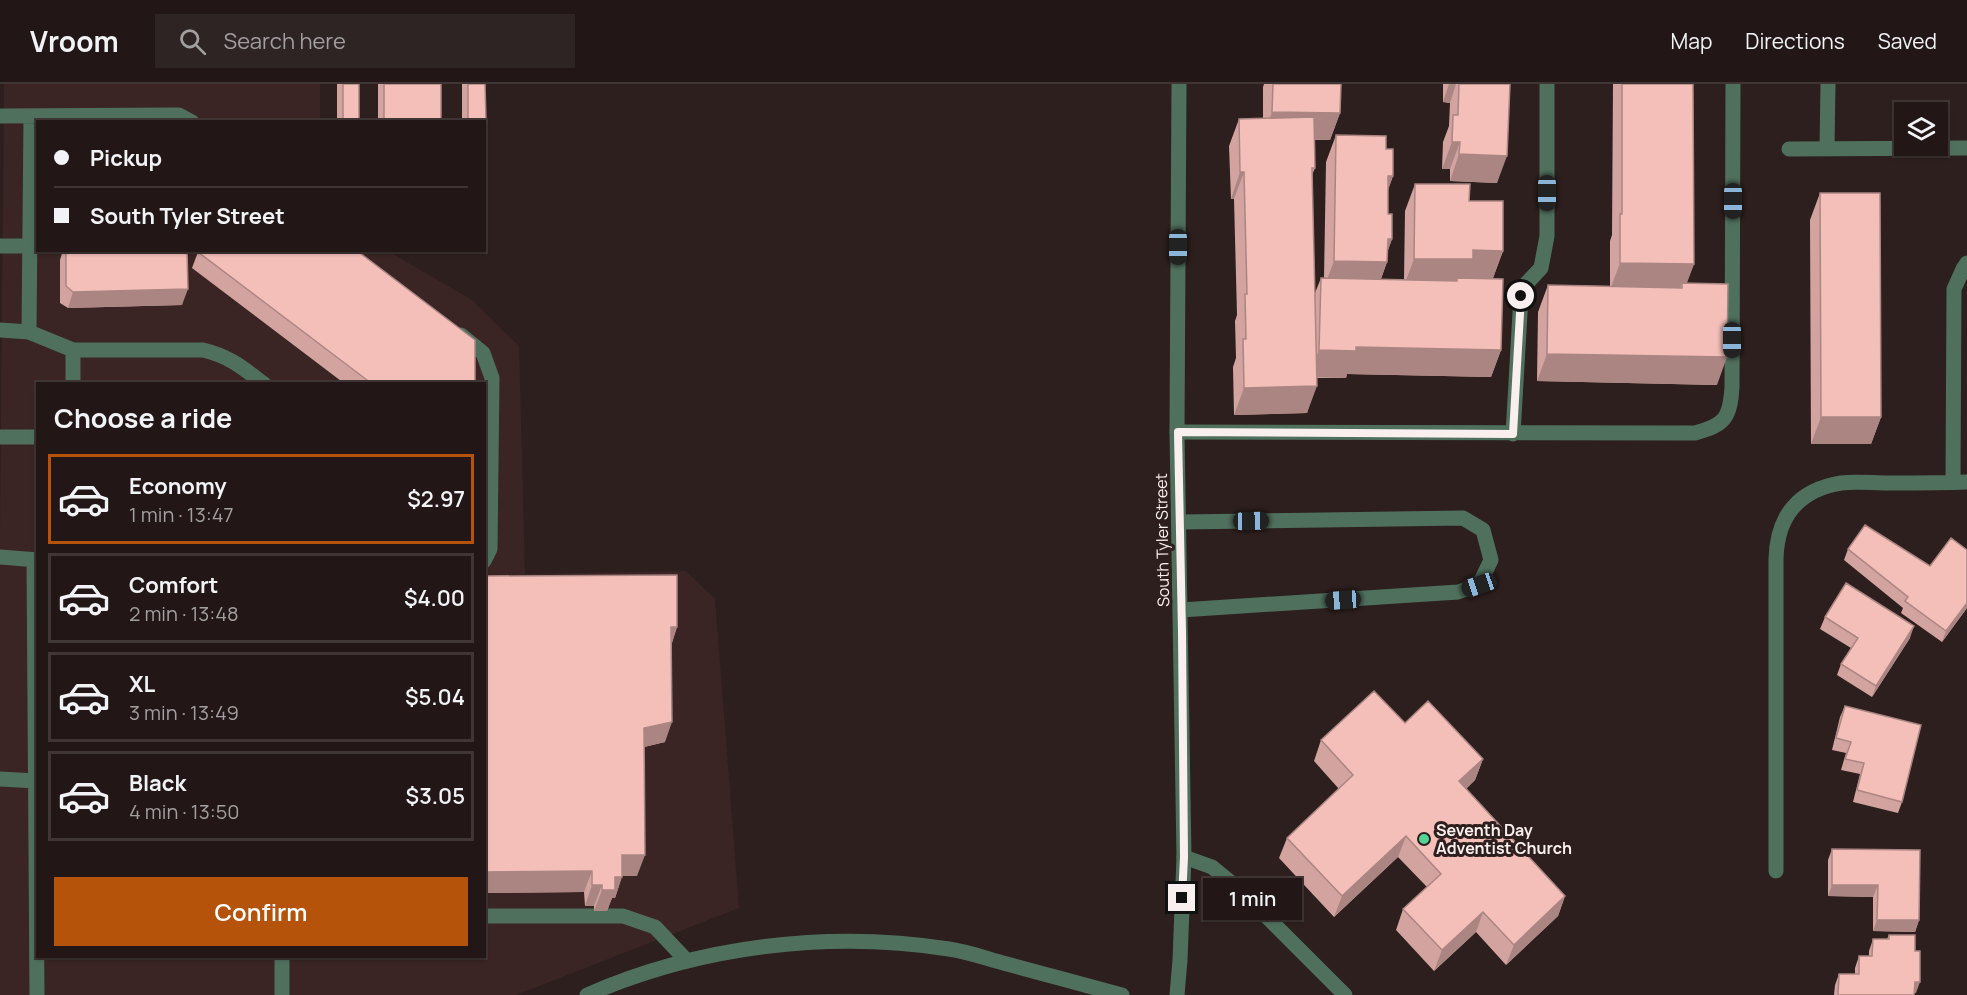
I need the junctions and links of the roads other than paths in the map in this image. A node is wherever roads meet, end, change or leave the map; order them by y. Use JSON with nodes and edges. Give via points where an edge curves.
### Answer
{"nodes":[{"id":1,"x":1179,"y":84,"type":"edge"},
{"id":2,"x":1547,"y":84,"type":"edge"},
{"id":3,"x":1733,"y":84,"type":"edge"},
{"id":4,"x":1828,"y":84,"type":"edge"},
{"id":5,"x":0,"y":116,"type":"edge"},
{"id":6,"x":31,"y":116,"type":"junction"},
{"id":7,"x":188,"y":120,"type":"edge"},
{"id":8,"x":1827,"y":148,"type":"junction"},
{"id":9,"x":1967,"y":148,"type":"edge"},
{"id":10,"x":1789,"y":149,"type":"dead end"},
{"id":11,"x":0,"y":246,"type":"edge"},
{"id":12,"x":30,"y":246,"type":"junction"},
{"id":13,"x":1967,"y":264,"type":"edge"},
{"id":14,"x":446,"y":323,"type":"edge"},
{"id":15,"x":0,"y":330,"type":"edge"},
{"id":16,"x":29,"y":332,"type":"junction"},
{"id":17,"x":73,"y":350,"type":"junction"},
{"id":18,"x":73,"y":382,"type":"edge"},
{"id":19,"x":261,"y":382,"type":"edge"},
{"id":20,"x":1178,"y":432,"type":"junction"},
{"id":21,"x":1513,"y":434,"type":"junction"},
{"id":22,"x":0,"y":437,"type":"edge"},
{"id":23,"x":36,"y":437,"type":"edge"},
{"id":24,"x":1960,"y":482,"type":"edge"},
{"id":25,"x":1180,"y":522,"type":"junction"},
{"id":26,"x":0,"y":557,"type":"edge"},
{"id":27,"x":486,"y":557,"type":"edge"},
{"id":28,"x":36,"y":560,"type":"edge"},
{"id":29,"x":1181,"y":610,"type":"junction"},
{"id":30,"x":0,"y":778,"type":"edge"},
{"id":31,"x":36,"y":781,"type":"joint"},
{"id":32,"x":1184,"y":857,"type":"junction"},
{"id":33,"x":1776,"y":870,"type":"dead end"},
{"id":34,"x":486,"y":916,"type":"edge"},
{"id":35,"x":37,"y":958,"type":"edge"},
{"id":36,"x":282,"y":958,"type":"edge"},
{"id":37,"x":687,"y":961,"type":"junction"},
{"id":38,"x":37,"y":995,"type":"edge"},
{"id":39,"x":282,"y":995,"type":"edge"},
{"id":40,"x":587,"y":995,"type":"edge"},
{"id":41,"x":1122,"y":995,"type":"edge"},
{"id":42,"x":1177,"y":995,"type":"edge"},
{"id":43,"x":1345,"y":995,"type":"edge"}],
"edges":[{"from":1,"to":20,"type":"street","name":"South Tyler Street"},
{"from":2,"to":21,"type":"street","via":[[1547,236],[1541,268],[1524,286],[1521,296]]},
{"from":3,"to":21,"type":"street","via":[[1732,387],[1725,419],[1715,428],[1695,433]]},
{"from":4,"to":8,"type":"street"},
{"from":5,"to":6,"type":"street"},
{"from":6,"to":7,"type":"street","via":[[178,115]]},
{"from":6,"to":12,"type":"street"},
{"from":8,"to":9,"type":"street"},
{"from":8,"to":10,"type":"street"},
{"from":11,"to":12,"type":"street"},
{"from":12,"to":16,"type":"street"},
{"from":13,"to":24,"type":"street","via":[[1954,289]]},
{"from":14,"to":27,"type":"street","via":[[483,353],[492,378],[490,549]]},
{"from":15,"to":16,"type":"street"},
{"from":16,"to":17,"type":"street"},
{"from":17,"to":18,"type":"street"},
{"from":17,"to":19,"type":"street","via":[[203,350],[233,360]]},
{"from":20,"to":21,"type":"street"},
{"from":20,"to":25,"type":"street","name":"South Tyler Street"},
{"from":22,"to":23,"type":"street"},
{"from":24,"to":33,"type":"street","via":[[1842,483],[1813,491],[1795,504],[1782,521],[1776,551]]},
{"from":25,"to":29,"type":"street","name":"South Tyler Street"},
{"from":25,"to":29,"type":"street","via":[[1463,518],[1483,530],[1491,560],[1479,585],[1458,592]]},
{"from":26,"to":28,"type":"street"},
{"from":28,"to":31,"type":"street"},
{"from":29,"to":32,"type":"street","name":"South Tyler Street"},
{"from":30,"to":31,"type":"street"},
{"from":32,"to":42,"type":"street","name":"South Tyler Street"},
{"from":32,"to":43,"type":"street","via":[[1212,867],[1239,889]]},
{"from":34,"to":37,"type":"street","via":[[623,916],[655,927]]},
{"from":35,"to":38,"type":"street"},
{"from":36,"to":39,"type":"street"},
{"from":37,"to":40,"type":"street"},
{"from":37,"to":41,"type":"street","via":[[815,942],[887,941],[952,949]]}]}
